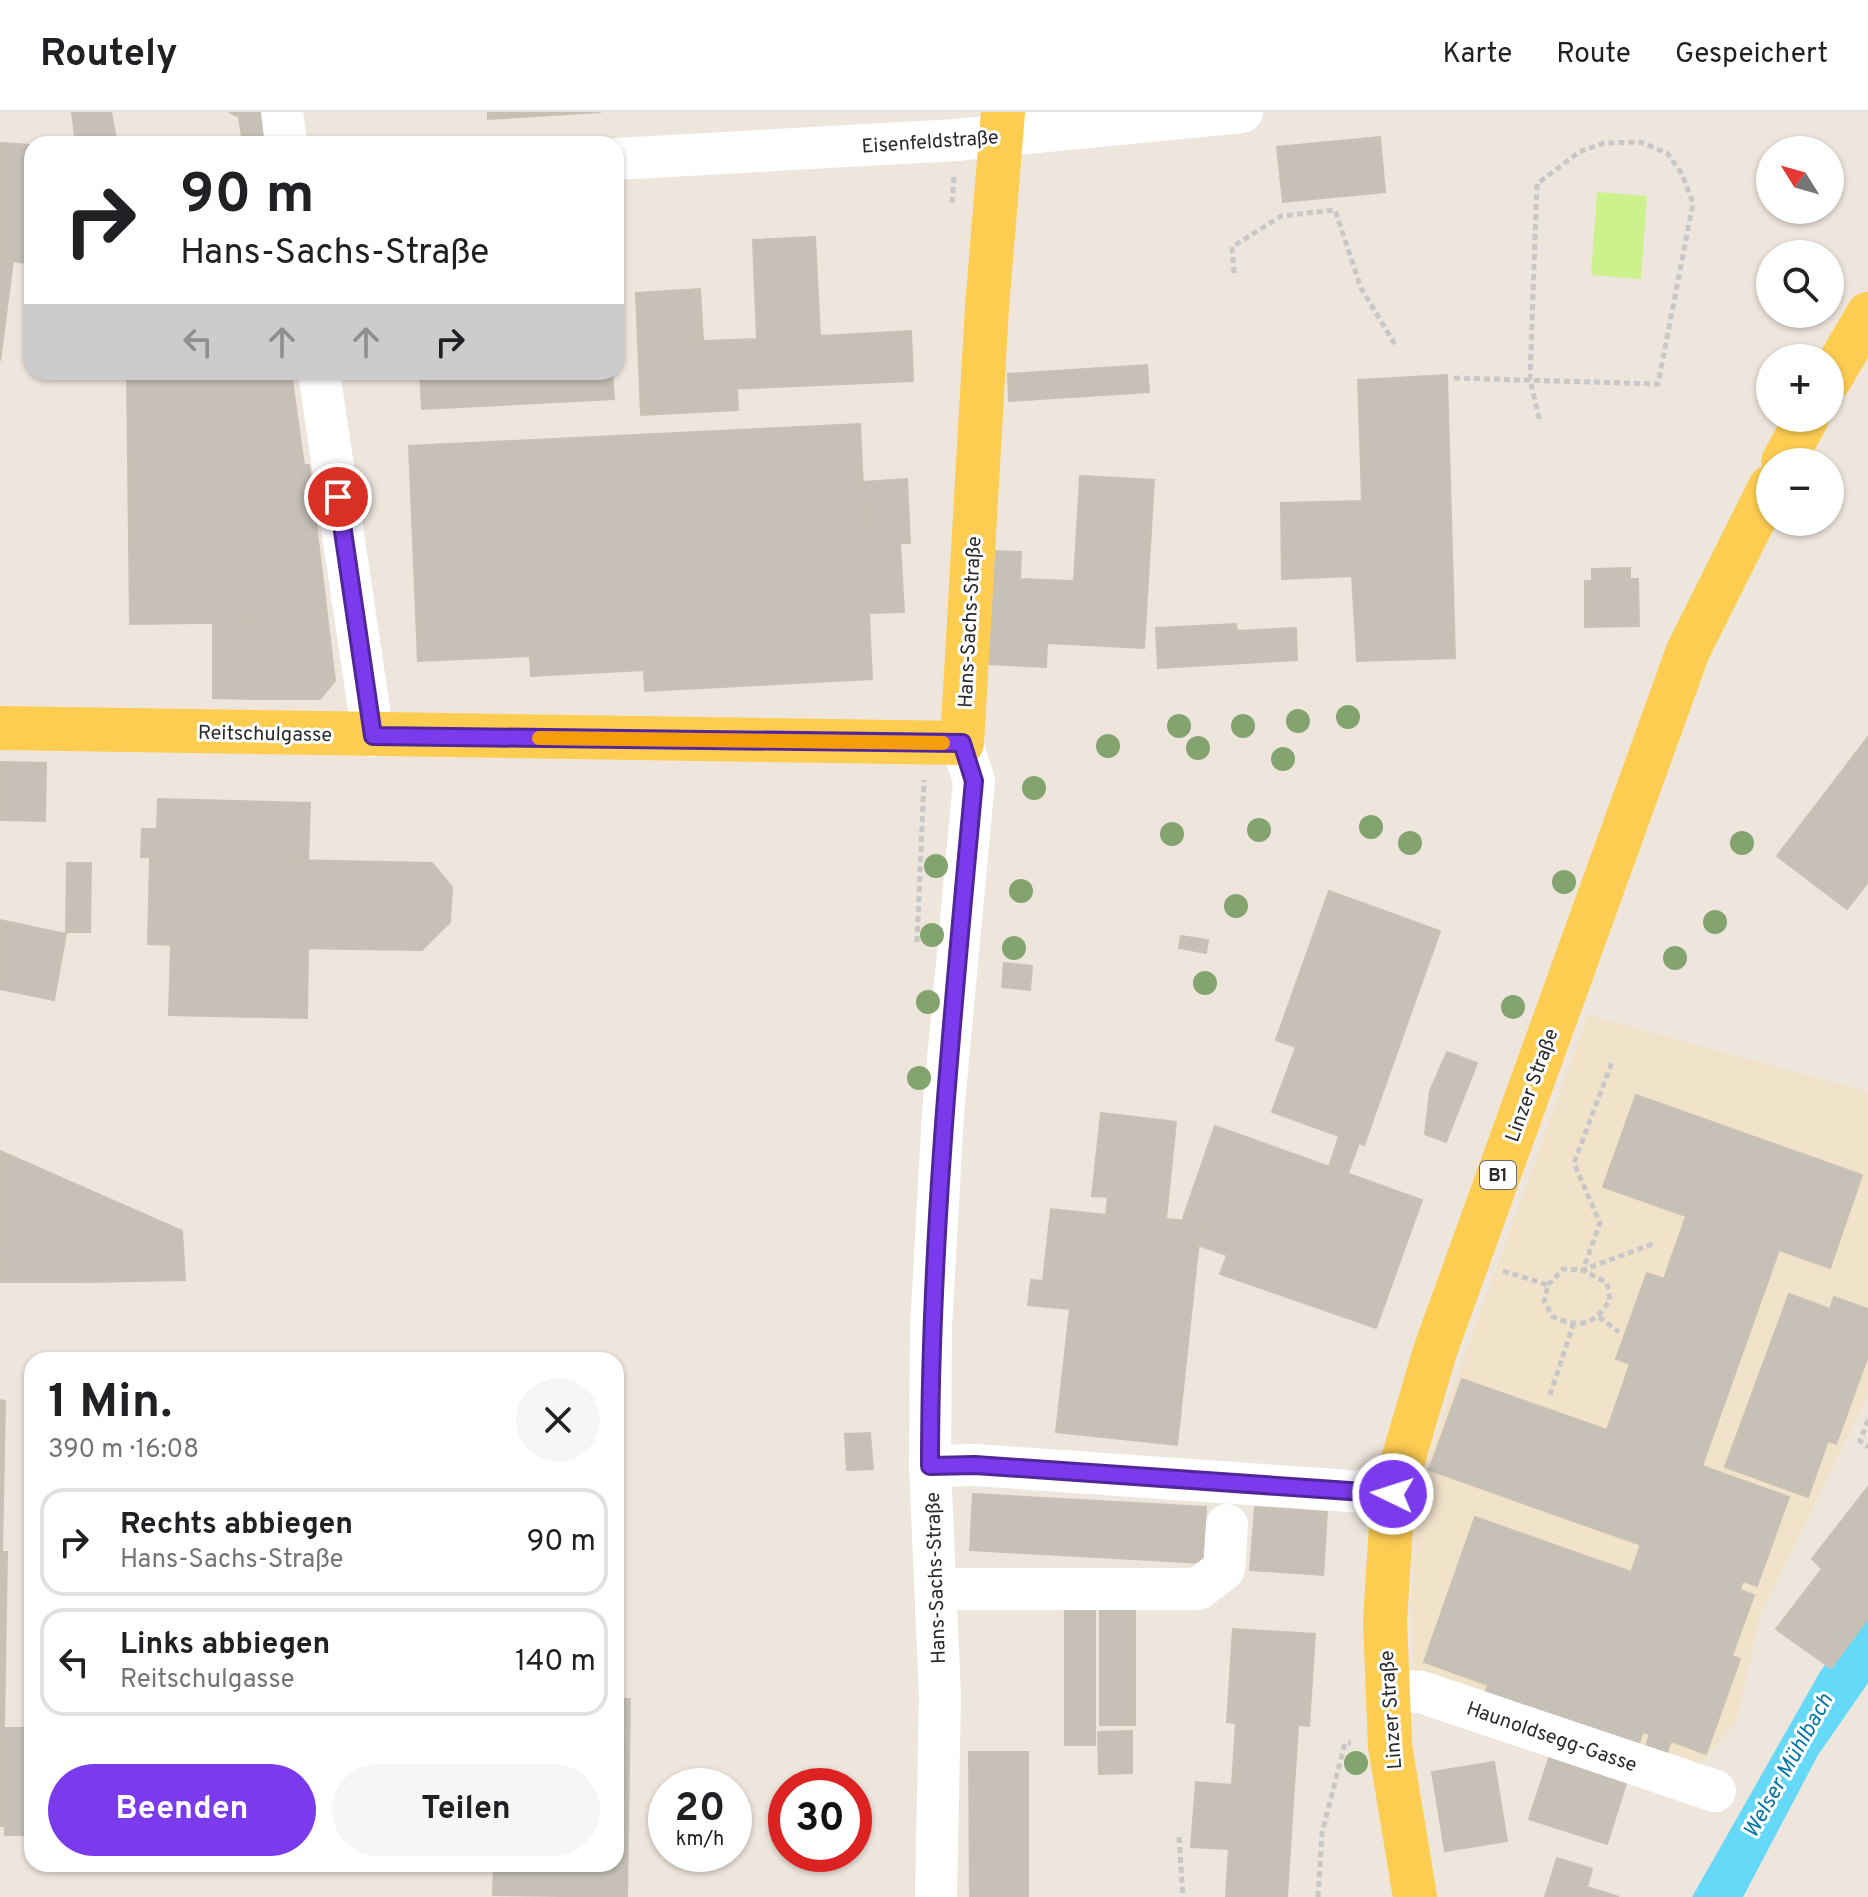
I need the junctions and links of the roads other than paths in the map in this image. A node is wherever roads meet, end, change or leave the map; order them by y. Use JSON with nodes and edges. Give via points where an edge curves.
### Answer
{"nodes":[{"id":1,"x":282,"y":112,"type":"edge"},
{"id":2,"x":1242,"y":112,"type":"edge"},
{"id":3,"x":1002,"y":124,"type":"edge"},
{"id":4,"x":285,"y":136,"type":"edge"},
{"id":5,"x":624,"y":158,"type":"edge"},
{"id":6,"x":1868,"y":314,"type":"edge"},
{"id":7,"x":1844,"y":355,"type":"edge"},
{"id":8,"x":320,"y":380,"type":"edge"},
{"id":9,"x":1756,"y":515,"type":"edge"},
{"id":10,"x":0,"y":728,"type":"edge"},
{"id":11,"x":373,"y":736,"type":"junction"},
{"id":12,"x":962,"y":743,"type":"junction"},
{"id":13,"x":930,"y":1466,"type":"junction"},
{"id":14,"x":1393,"y":1494,"type":"junction"},
{"id":15,"x":1227,"y":1525,"type":"dead end"},
{"id":16,"x":938,"y":1589,"type":"junction"},
{"id":17,"x":1387,"y":1690,"type":"junction"},
{"id":18,"x":1715,"y":1791,"type":"dead end"},
{"id":19,"x":936,"y":1897,"type":"edge"},
{"id":20,"x":1415,"y":1897,"type":"edge"}],
"edges":[{"from":1,"to":4,"type":"street"},
{"from":2,"to":3,"type":"street","name":"Eisenfeldstraße"},
{"from":3,"to":5,"type":"street","name":"Eisenfeldstraße"},
{"from":3,"to":12,"type":"main road","name":"Hans-Sachs-Straße"},
{"from":6,"to":7,"type":"main road"},
{"from":8,"to":11,"type":"street"},
{"from":9,"to":14,"type":"main road","name":"Linzer Straße","number":"B1","via":[[1688,651],[1422,1389]]},
{"from":10,"to":11,"type":"main road","name":"Reitschulgasse"},
{"from":11,"to":12,"type":"main road","name":"Reitschulgasse"},
{"from":12,"to":13,"type":"street","name":"Hans-Sachs-Straße","via":[[974,781],[943,1113],[931,1327]]},
{"from":13,"to":14,"type":"street"},
{"from":13,"to":16,"type":"street","name":"Hans-Sachs-Straße"},
{"from":14,"to":17,"type":"main road","name":"Linzer Straße","number":"B1","via":[[1385,1621]]},
{"from":15,"to":16,"type":"street","via":[[1224,1569],[1198,1589]]},
{"from":16,"to":19,"type":"street","name":"Hans-Sachs-Straße"},
{"from":17,"to":18,"type":"street","name":"Haunoldsegg-Gasse","via":[[1421,1692]]},
{"from":17,"to":20,"type":"main road","name":"Linzer Straße","number":"B1","via":[[1390,1746]]}]}
